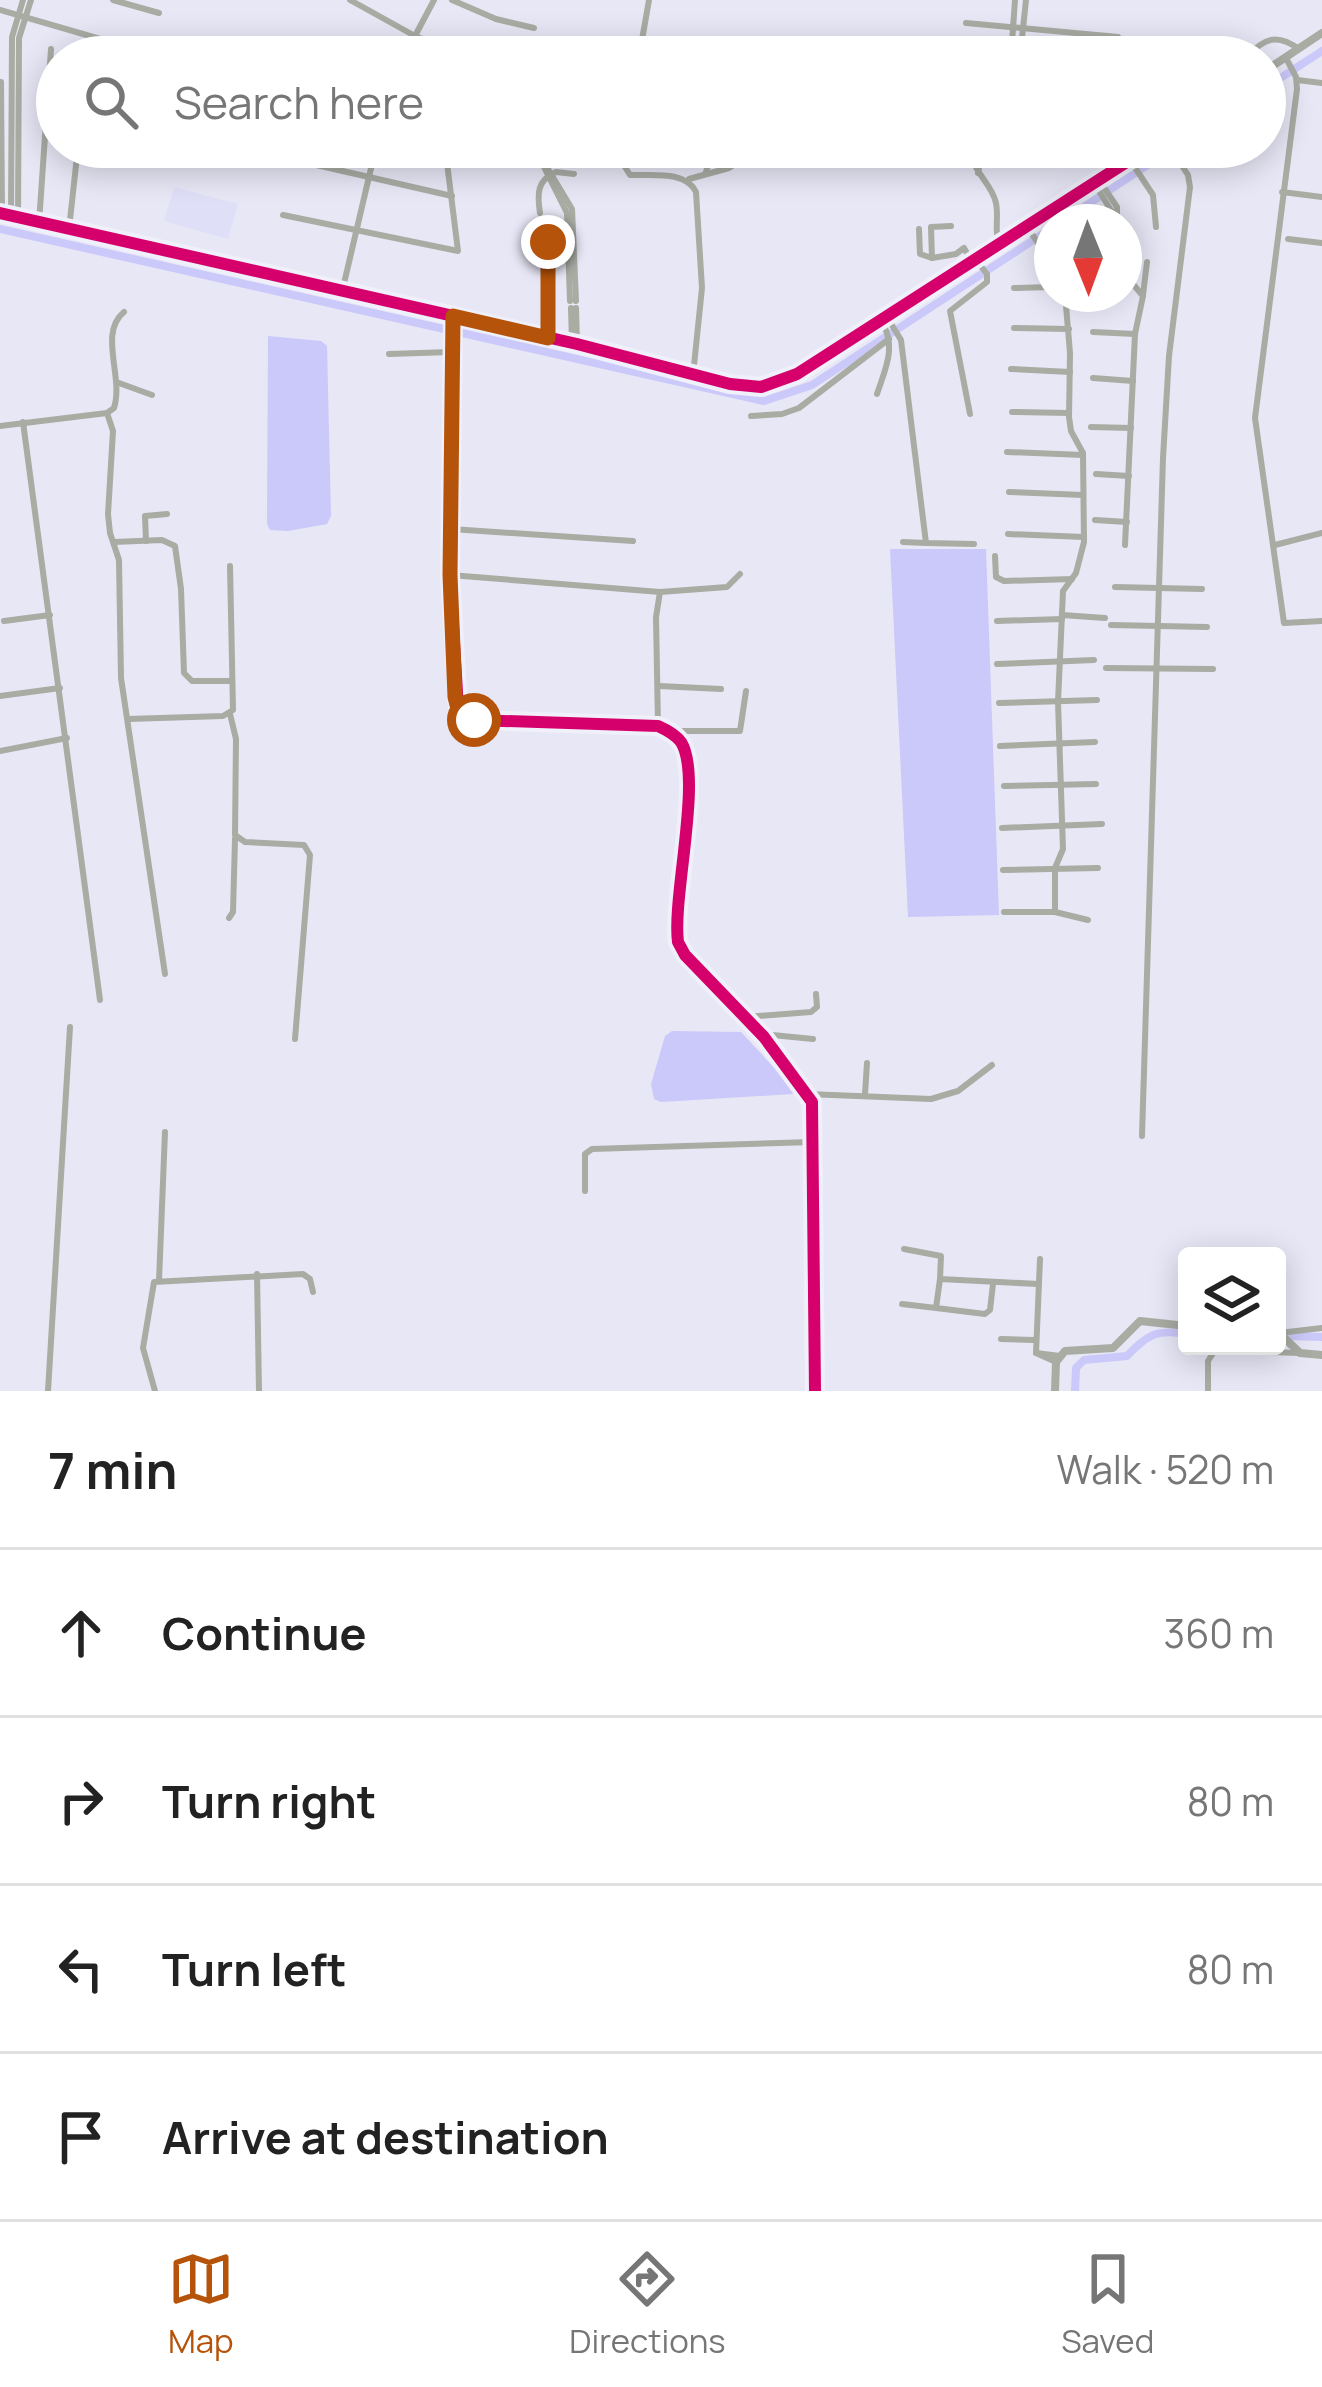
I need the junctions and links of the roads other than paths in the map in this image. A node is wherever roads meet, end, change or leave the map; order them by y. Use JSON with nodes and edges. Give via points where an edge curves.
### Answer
{"nodes":[{"id":1,"x":27,"y":0,"type":"edge"},
{"id":2,"x":113,"y":0,"type":"edge"},
{"id":3,"x":350,"y":0,"type":"edge"},
{"id":4,"x":434,"y":0,"type":"edge"},
{"id":5,"x":452,"y":0,"type":"edge"},
{"id":6,"x":649,"y":0,"type":"edge"},
{"id":7,"x":1015,"y":0,"type":"edge"},
{"id":8,"x":1026,"y":0,"type":"edge"},
{"id":9,"x":0,"y":10,"type":"edge"},
{"id":10,"x":158,"y":13,"type":"dead end"},
{"id":11,"x":22,"y":16,"type":"junction"},
{"id":12,"x":966,"y":23,"type":"dead end"},
{"id":13,"x":1013,"y":27,"type":"junction"},
{"id":14,"x":534,"y":28,"type":"dead end"},
{"id":15,"x":1024,"y":28,"type":"junction"},
{"id":16,"x":1322,"y":33,"type":"edge"},
{"id":17,"x":90,"y":36,"type":"edge"},
{"id":18,"x":415,"y":36,"type":"joint"},
{"id":19,"x":642,"y":36,"type":"edge"},
{"id":20,"x":1014,"y":36,"type":"edge"},
{"id":21,"x":1022,"y":36,"type":"edge"},
{"id":22,"x":1108,"y":36,"type":"edge"},
{"id":23,"x":1286,"y":40,"type":"edge"},
{"id":24,"x":1299,"y":49,"type":"junction"},
{"id":25,"x":1287,"y":60,"type":"joint"},
{"id":26,"x":1297,"y":78,"type":"junction"},
{"id":27,"x":1,"y":82,"type":"edge"},
{"id":28,"x":1322,"y":83,"type":"edge"},
{"id":29,"x":1286,"y":162,"type":"edge"},
{"id":30,"x":42,"y":168,"type":"edge"},
{"id":31,"x":76,"y":168,"type":"edge"},
{"id":32,"x":330,"y":168,"type":"edge"},
{"id":33,"x":371,"y":168,"type":"edge"},
{"id":34,"x":448,"y":168,"type":"edge"},
{"id":35,"x":545,"y":168,"type":"edge"},
{"id":36,"x":627,"y":168,"type":"edge"},
{"id":37,"x":708,"y":168,"type":"edge"},
{"id":38,"x":729,"y":168,"type":"edge"},
{"id":39,"x":975,"y":168,"type":"edge"},
{"id":40,"x":979,"y":168,"type":"edge"},
{"id":41,"x":1122,"y":168,"type":"edge"},
{"id":42,"x":1136,"y":168,"type":"edge"},
{"id":43,"x":1182,"y":168,"type":"edge"},
{"id":44,"x":1285,"y":168,"type":"edge"},
{"id":45,"x":574,"y":173,"type":"dead end"},
{"id":46,"x":978,"y":173,"type":"junction"},
{"id":47,"x":549,"y":175,"type":"junction"},
{"id":48,"x":706,"y":175,"type":"junction"},
{"id":49,"x":369,"y":177,"type":"junction"},
{"id":50,"x":687,"y":180,"type":"junction"},
{"id":51,"x":1098,"y":184,"type":"junction"},
{"id":52,"x":1282,"y":192,"type":"junction"},
{"id":53,"x":452,"y":196,"type":"junction"},
{"id":54,"x":1322,"y":197,"type":"edge"},
{"id":55,"x":1110,"y":204,"type":"edge"},
{"id":56,"x":540,"y":213,"type":"dead end"},
{"id":57,"x":8,"y":215,"type":"edge"},
{"id":58,"x":284,"y":215,"type":"dead end"},
{"id":59,"x":38,"y":223,"type":"junction"},
{"id":60,"x":951,"y":226,"type":"dead end"},
{"id":61,"x":1156,"y":227,"type":"dead end"},
{"id":62,"x":919,"y":229,"type":"dead end"},
{"id":63,"x":1028,"y":229,"type":"junction"},
{"id":64,"x":69,"y":230,"type":"junction"},
{"id":65,"x":356,"y":231,"type":"junction"},
{"id":66,"x":1034,"y":238,"type":"tunnel mouth"},
{"id":67,"x":1288,"y":239,"type":"dead end"},
{"id":68,"x":548,"y":242,"type":"dead end"},
{"id":69,"x":1322,"y":243,"type":"edge"},
{"id":70,"x":999,"y":245,"type":"junction"},
{"id":71,"x":932,"y":258,"type":"junction"},
{"id":72,"x":976,"y":262,"type":"junction"},
{"id":73,"x":1147,"y":262,"type":"dead end"},
{"id":74,"x":1034,"y":287,"type":"edge"},
{"id":75,"x":1014,"y":288,"type":"dead end"},
{"id":76,"x":342,"y":292,"type":"junction"},
{"id":77,"x":1143,"y":296,"type":"joint"},
{"id":78,"x":124,"y":312,"type":"dead end"},
{"id":79,"x":1067,"y":312,"type":"edge"},
{"id":80,"x":453,"y":320,"type":"junction"},
{"id":81,"x":885,"y":321,"type":"junction"},
{"id":82,"x":1014,"y":328,"type":"dead end"},
{"id":83,"x":1069,"y":329,"type":"junction"},
{"id":84,"x":1093,"y":332,"type":"dead end"},
{"id":85,"x":1136,"y":334,"type":"junction"},
{"id":86,"x":893,"y":336,"type":"junction"},
{"id":87,"x":548,"y":338,"type":"junction"},
{"id":88,"x":574,"y":344,"type":"junction"},
{"id":89,"x":453,"y":347,"type":"junction"},
{"id":90,"x":389,"y":354,"type":"dead end"},
{"id":91,"x":1011,"y":369,"type":"dead end"},
{"id":92,"x":1070,"y":372,"type":"junction"},
{"id":93,"x":693,"y":375,"type":"junction"},
{"id":94,"x":1093,"y":378,"type":"dead end"},
{"id":95,"x":1133,"y":381,"type":"junction"},
{"id":96,"x":119,"y":383,"type":"junction"},
{"id":97,"x":877,"y":394,"type":"dead end"},
{"id":98,"x":152,"y":395,"type":"dead end"},
{"id":99,"x":1012,"y":412,"type":"dead end"},
{"id":100,"x":107,"y":413,"type":"junction"},
{"id":101,"x":1069,"y":413,"type":"junction"},
{"id":102,"x":970,"y":414,"type":"dead end"},
{"id":103,"x":751,"y":416,"type":"dead end"},
{"id":104,"x":23,"y":422,"type":"junction"},
{"id":105,"x":0,"y":426,"type":"edge"},
{"id":106,"x":1091,"y":427,"type":"dead end"},
{"id":107,"x":1131,"y":428,"type":"junction"},
{"id":108,"x":1007,"y":452,"type":"dead end"},
{"id":109,"x":1083,"y":455,"type":"junction"},
{"id":110,"x":1096,"y":474,"type":"dead end"},
{"id":111,"x":1129,"y":476,"type":"junction"},
{"id":112,"x":1009,"y":492,"type":"dead end"},
{"id":113,"x":1083,"y":495,"type":"junction"},
{"id":114,"x":167,"y":514,"type":"dead end"},
{"id":115,"x":1095,"y":520,"type":"dead end"},
{"id":116,"x":1127,"y":522,"type":"junction"},
{"id":117,"x":450,"y":529,"type":"junction"},
{"id":118,"x":1322,"y":533,"type":"edge"},
{"id":119,"x":1008,"y":534,"type":"dead end"},
{"id":120,"x":1084,"y":537,"type":"junction"},
{"id":121,"x":146,"y":541,"type":"junction"},
{"id":122,"x":633,"y":541,"type":"dead end"},
{"id":123,"x":114,"y":542,"type":"junction"},
{"id":124,"x":903,"y":542,"type":"dead end"},
{"id":125,"x":926,"y":543,"type":"junction"},
{"id":126,"x":974,"y":544,"type":"dead end"},
{"id":127,"x":1125,"y":545,"type":"dead end"},
{"id":128,"x":1275,"y":545,"type":"junction"},
{"id":129,"x":995,"y":556,"type":"dead end"},
{"id":130,"x":230,"y":566,"type":"dead end"},
{"id":131,"x":740,"y":574,"type":"dead end"},
{"id":132,"x":450,"y":575,"type":"junction"},
{"id":133,"x":1072,"y":579,"type":"junction"},
{"id":134,"x":1115,"y":587,"type":"dead end"},
{"id":135,"x":1159,"y":588,"type":"junction"},
{"id":136,"x":1202,"y":589,"type":"dead end"},
{"id":137,"x":660,"y":592,"type":"junction"},
{"id":138,"x":50,"y":615,"type":"junction"},
{"id":139,"x":1062,"y":617,"type":"junction"},
{"id":140,"x":4,"y":621,"type":"dead end"},
{"id":141,"x":997,"y":621,"type":"dead end"},
{"id":142,"x":1322,"y":621,"type":"edge"},
{"id":143,"x":1157,"y":626,"type":"junction"},
{"id":144,"x":1207,"y":627,"type":"dead end"},
{"id":145,"x":1059,"y":660,"type":"junction"},
{"id":146,"x":1094,"y":660,"type":"dead end"},
{"id":147,"x":997,"y":664,"type":"dead end"},
{"id":148,"x":1106,"y":668,"type":"dead end"},
{"id":149,"x":1156,"y":668,"type":"junction"},
{"id":150,"x":1213,"y":669,"type":"dead end"},
{"id":151,"x":232,"y":681,"type":"junction"},
{"id":152,"x":658,"y":686,"type":"junction"},
{"id":153,"x":60,"y":688,"type":"junction"},
{"id":154,"x":722,"y":689,"type":"dead end"},
{"id":155,"x":746,"y":691,"type":"dead end"},
{"id":156,"x":0,"y":696,"type":"edge"},
{"id":157,"x":1097,"y":700,"type":"dead end"},
{"id":158,"x":1058,"y":701,"type":"junction"},
{"id":159,"x":999,"y":703,"type":"dead end"},
{"id":160,"x":230,"y":714,"type":"junction"},
{"id":161,"x":128,"y":719,"type":"junction"},
{"id":162,"x":658,"y":726,"type":"junction"},
{"id":163,"x":670,"y":732,"type":"junction"},
{"id":164,"x":67,"y":738,"type":"junction"},
{"id":165,"x":1095,"y":742,"type":"dead end"},
{"id":166,"x":1060,"y":743,"type":"junction"},
{"id":167,"x":1000,"y":746,"type":"dead end"},
{"id":168,"x":0,"y":751,"type":"edge"},
{"id":169,"x":1096,"y":784,"type":"dead end"},
{"id":170,"x":1061,"y":785,"type":"junction"},
{"id":171,"x":1004,"y":786,"type":"dead end"},
{"id":172,"x":1102,"y":824,"type":"dead end"},
{"id":173,"x":1063,"y":826,"type":"junction"},
{"id":174,"x":1002,"y":828,"type":"dead end"},
{"id":175,"x":235,"y":835,"type":"junction"},
{"id":176,"x":1055,"y":868,"type":"junction"},
{"id":177,"x":1098,"y":868,"type":"dead end"},
{"id":178,"x":1003,"y":870,"type":"dead end"},
{"id":179,"x":1004,"y":912,"type":"dead end"},
{"id":180,"x":1055,"y":912,"type":"junction"},
{"id":181,"x":229,"y":918,"type":"dead end"},
{"id":182,"x":1088,"y":920,"type":"dead end"},
{"id":183,"x":165,"y":974,"type":"dead end"},
{"id":184,"x":816,"y":994,"type":"dead end"},
{"id":185,"x":100,"y":1000,"type":"dead end"},
{"id":186,"x":745,"y":1017,"type":"junction"},
{"id":187,"x":70,"y":1027,"type":"dead end"},
{"id":188,"x":761,"y":1034,"type":"junction"},
{"id":189,"x":295,"y":1039,"type":"dead end"},
{"id":190,"x":813,"y":1039,"type":"dead end"},
{"id":191,"x":867,"y":1063,"type":"dead end"},
{"id":192,"x":992,"y":1065,"type":"dead end"},
{"id":193,"x":807,"y":1094,"type":"junction"},
{"id":194,"x":865,"y":1094,"type":"junction"},
{"id":195,"x":165,"y":1132,"type":"dead end"},
{"id":196,"x":1142,"y":1136,"type":"dead end"},
{"id":197,"x":814,"y":1142,"type":"junction"},
{"id":198,"x":585,"y":1191,"type":"dead end"},
{"id":199,"x":904,"y":1249,"type":"dead end"},
{"id":200,"x":1040,"y":1259,"type":"dead end"},
{"id":201,"x":257,"y":1274,"type":"junction"},
{"id":202,"x":940,"y":1279,"type":"junction"},
{"id":203,"x":158,"y":1281,"type":"junction"},
{"id":204,"x":993,"y":1283,"type":"junction"},
{"id":205,"x":1038,"y":1284,"type":"junction"},
{"id":206,"x":313,"y":1292,"type":"dead end"},
{"id":207,"x":902,"y":1304,"type":"dead end"},
{"id":208,"x":936,"y":1308,"type":"junction"},
{"id":209,"x":1178,"y":1325,"type":"edge"},
{"id":210,"x":1322,"y":1328,"type":"edge"},
{"id":211,"x":1286,"y":1334,"type":"edge"},
{"id":212,"x":1001,"y":1339,"type":"dead end"},
{"id":213,"x":1034,"y":1340,"type":"junction"},
{"id":214,"x":1286,"y":1340,"type":"edge"},
{"id":215,"x":1300,"y":1353,"type":"junction"},
{"id":216,"x":1322,"y":1355,"type":"edge"},
{"id":217,"x":1058,"y":1359,"type":"junction"},
{"id":218,"x":48,"y":1391,"type":"edge"},
{"id":219,"x":155,"y":1391,"type":"edge"},
{"id":220,"x":259,"y":1391,"type":"edge"},
{"id":221,"x":814,"y":1391,"type":"edge"},
{"id":222,"x":1054,"y":1391,"type":"edge"},
{"id":223,"x":1208,"y":1391,"type":"edge"}],
"edges":[{"from":1,"to":11,"type":"street"},
{"from":2,"to":10,"type":"street"},
{"from":3,"to":18,"type":"street"},
{"from":4,"to":18,"type":"street"},
{"from":5,"to":14,"type":"street"},
{"from":6,"to":19,"type":"street"},
{"from":7,"to":13,"type":"street"},
{"from":8,"to":15,"type":"street"},
{"from":9,"to":11,"type":"street"},
{"from":11,"to":17,"type":"street"},
{"from":11,"to":57,"type":"street"},
{"from":12,"to":13,"type":"street"},
{"from":13,"to":15,"type":"street"},
{"from":13,"to":20,"type":"street"},
{"from":15,"to":21,"type":"street"},
{"from":15,"to":22,"type":"street"},
{"from":16,"to":24,"type":"street"},
{"from":23,"to":24,"type":"street"},
{"from":24,"to":25,"type":"street"},
{"from":25,"to":26,"type":"street"},
{"from":26,"to":28,"type":"street"},
{"from":26,"to":29,"type":"street"},
{"from":27,"to":57,"type":"street"},
{"from":30,"to":59,"type":"street"},
{"from":31,"to":64,"type":"street"},
{"from":32,"to":49,"type":"street"},
{"from":33,"to":49,"type":"street"},
{"from":34,"to":53,"type":"street"},
{"from":35,"to":47,"type":"street"},
{"from":36,"to":50,"type":"street","via":[[630,175]]},
{"from":37,"to":48,"type":"street"},
{"from":38,"to":48,"type":"street"},
{"from":39,"to":46,"type":"street"},
{"from":40,"to":46,"type":"street"},
{"from":41,"to":51,"type":"street"},
{"from":42,"to":61,"type":"street","via":[[1153,195]]},
{"from":43,"to":135,"type":"street","via":[[1190,187],[1169,356]]},
{"from":44,"to":52,"type":"street"},
{"from":45,"to":47,"type":"street"},
{"from":46,"to":70,"type":"street","via":[[996,201]]},
{"from":47,"to":56,"type":"street","via":[[538,190]]},
{"from":47,"to":88,"type":"street","via":[[567,213]]},
{"from":48,"to":50,"type":"street"},
{"from":49,"to":53,"type":"street"},
{"from":49,"to":65,"type":"street"},
{"from":50,"to":93,"type":"street","via":[[696,192],[702,288]]},
{"from":51,"to":55,"type":"street"},
{"from":51,"to":63,"type":"street"},
{"from":52,"to":54,"type":"street"},
{"from":52,"to":128,"type":"street","via":[[1255,418]]},
{"from":53,"to":65,"type":"street","via":[[458,251]]},
{"from":57,"to":59,"type":"street"},
{"from":58,"to":65,"type":"street"},
{"from":59,"to":64,"type":"street"},
{"from":60,"to":71,"type":"street","via":[[931,227]]},
{"from":62,"to":71,"type":"street","via":[[920,254]]},
{"from":63,"to":66,"type":"street"},
{"from":63,"to":70,"type":"street"},
{"from":64,"to":76,"type":"street"},
{"from":65,"to":76,"type":"street"},
{"from":67,"to":69,"type":"street"},
{"from":68,"to":87,"type":"street"},
{"from":70,"to":72,"type":"street"},
{"from":71,"to":72,"type":"street","via":[[964,248]]},
{"from":72,"to":81,"type":"street"},
{"from":72,"to":102,"type":"street","via":[[987,274],[984,286],[950,311]]},
{"from":73,"to":77,"type":"street"},
{"from":74,"to":75,"type":"street"},
{"from":76,"to":80,"type":"street"},
{"from":77,"to":85,"type":"street"},
{"from":78,"to":96,"type":"street","via":[[111,332]]},
{"from":79,"to":83,"type":"street"},
{"from":80,"to":87,"type":"street"},
{"from":80,"to":89,"type":"street"},
{"from":81,"to":86,"type":"street"},
{"from":81,"to":93,"type":"street","via":[[782,381],[745,386]]},
{"from":82,"to":83,"type":"street"},
{"from":83,"to":92,"type":"street"},
{"from":84,"to":85,"type":"street"},
{"from":85,"to":95,"type":"street"},
{"from":86,"to":97,"type":"street"},
{"from":86,"to":103,"type":"street","via":[[799,408]]},
{"from":86,"to":125,"type":"street"},
{"from":87,"to":88,"type":"street"},
{"from":88,"to":93,"type":"street"},
{"from":89,"to":90,"type":"street"},
{"from":89,"to":117,"type":"street"},
{"from":91,"to":92,"type":"street"},
{"from":92,"to":101,"type":"street"},
{"from":94,"to":95,"type":"street"},
{"from":95,"to":107,"type":"street"},
{"from":96,"to":98,"type":"street"},
{"from":96,"to":100,"type":"street"},
{"from":99,"to":101,"type":"street"},
{"from":100,"to":104,"type":"street"},
{"from":100,"to":123,"type":"street"},
{"from":101,"to":109,"type":"street"},
{"from":104,"to":105,"type":"street"},
{"from":104,"to":138,"type":"street"},
{"from":106,"to":107,"type":"street"},
{"from":107,"to":111,"type":"street"},
{"from":108,"to":109,"type":"street"},
{"from":109,"to":113,"type":"street"},
{"from":110,"to":111,"type":"street"},
{"from":111,"to":116,"type":"street"},
{"from":112,"to":113,"type":"street"},
{"from":113,"to":120,"type":"street"},
{"from":114,"to":121,"type":"street","via":[[145,517]]},
{"from":115,"to":116,"type":"street"},
{"from":116,"to":127,"type":"street"},
{"from":117,"to":122,"type":"street"},
{"from":117,"to":132,"type":"street"},
{"from":118,"to":128,"type":"street"},
{"from":119,"to":120,"type":"street"},
{"from":120,"to":133,"type":"street"},
{"from":121,"to":123,"type":"street"},
{"from":121,"to":151,"type":"street","via":[[175,546],[188,679]]},
{"from":123,"to":161,"type":"street"},
{"from":124,"to":125,"type":"street"},
{"from":125,"to":126,"type":"street"},
{"from":128,"to":142,"type":"street","via":[[1284,623]]},
{"from":129,"to":133,"type":"street","via":[[1004,581]]},
{"from":130,"to":151,"type":"street"},
{"from":131,"to":137,"type":"street","via":[[728,586]]},
{"from":132,"to":137,"type":"street"},
{"from":132,"to":162,"type":"street","via":[[455,697],[467,718]]},
{"from":133,"to":139,"type":"street"},
{"from":134,"to":135,"type":"street"},
{"from":135,"to":136,"type":"street"},
{"from":135,"to":143,"type":"street"},
{"from":137,"to":152,"type":"street"},
{"from":138,"to":140,"type":"street"},
{"from":138,"to":153,"type":"street"},
{"from":139,"to":141,"type":"street"},
{"from":139,"to":143,"type":"street"},
{"from":139,"to":145,"type":"street"},
{"from":143,"to":144,"type":"street"},
{"from":143,"to":149,"type":"street"},
{"from":145,"to":146,"type":"street"},
{"from":145,"to":147,"type":"street"},
{"from":145,"to":158,"type":"street"},
{"from":148,"to":149,"type":"street"},
{"from":149,"to":150,"type":"street"},
{"from":149,"to":196,"type":"street"},
{"from":151,"to":160,"type":"street"},
{"from":152,"to":154,"type":"street"},
{"from":152,"to":162,"type":"street"},
{"from":153,"to":156,"type":"street"},
{"from":153,"to":164,"type":"street"},
{"from":155,"to":163,"type":"street","via":[[740,731]]},
{"from":157,"to":158,"type":"street"},
{"from":158,"to":159,"type":"street"},
{"from":158,"to":166,"type":"street"},
{"from":160,"to":161,"type":"street"},
{"from":160,"to":175,"type":"street"},
{"from":161,"to":183,"type":"street"},
{"from":162,"to":163,"type":"street"},
{"from":163,"to":186,"type":"street","via":[[687,759],[678,942]]},
{"from":164,"to":168,"type":"street"},
{"from":164,"to":185,"type":"street"},
{"from":165,"to":166,"type":"street"},
{"from":166,"to":167,"type":"street"},
{"from":166,"to":170,"type":"street"},
{"from":169,"to":170,"type":"street"},
{"from":170,"to":171,"type":"street"},
{"from":170,"to":173,"type":"street"},
{"from":172,"to":173,"type":"street"},
{"from":173,"to":174,"type":"street"},
{"from":173,"to":176,"type":"street"},
{"from":175,"to":181,"type":"street"},
{"from":175,"to":189,"type":"street","via":[[308,848]]},
{"from":176,"to":177,"type":"street"},
{"from":176,"to":178,"type":"street"},
{"from":176,"to":180,"type":"street"},
{"from":179,"to":180,"type":"street"},
{"from":180,"to":182,"type":"street"},
{"from":184,"to":186,"type":"street","via":[[811,1012]]},
{"from":186,"to":188,"type":"street"},
{"from":187,"to":218,"type":"street"},
{"from":188,"to":190,"type":"street"},
{"from":188,"to":193,"type":"street"},
{"from":191,"to":194,"type":"street"},
{"from":192,"to":194,"type":"street","via":[[940,1098]]},
{"from":193,"to":194,"type":"street"},
{"from":193,"to":197,"type":"street"},
{"from":195,"to":203,"type":"street"},
{"from":197,"to":198,"type":"street","via":[[592,1149],[585,1154]]},
{"from":197,"to":221,"type":"street"},
{"from":199,"to":202,"type":"street","via":[[941,1256]]},
{"from":200,"to":205,"type":"street"},
{"from":201,"to":203,"type":"street"},
{"from":201,"to":206,"type":"street","via":[[303,1274]]},
{"from":201,"to":220,"type":"street"},
{"from":202,"to":204,"type":"street"},
{"from":202,"to":208,"type":"street"},
{"from":203,"to":219,"type":"street","via":[[143,1348]]},
{"from":204,"to":205,"type":"street"},
{"from":204,"to":208,"type":"street","via":[[985,1314]]},
{"from":205,"to":213,"type":"street"},
{"from":207,"to":208,"type":"street"},
{"from":209,"to":217,"type":"street","via":[[1140,1321],[1113,1348],[1072,1349]]},
{"from":210,"to":211,"type":"street"},
{"from":212,"to":213,"type":"street"},
{"from":213,"to":217,"type":"street","via":[[1036,1353]]},
{"from":214,"to":215,"type":"street"},
{"from":215,"to":216,"type":"street"},
{"from":215,"to":223,"type":"street","via":[[1215,1350]]},
{"from":217,"to":222,"type":"street"}]}
